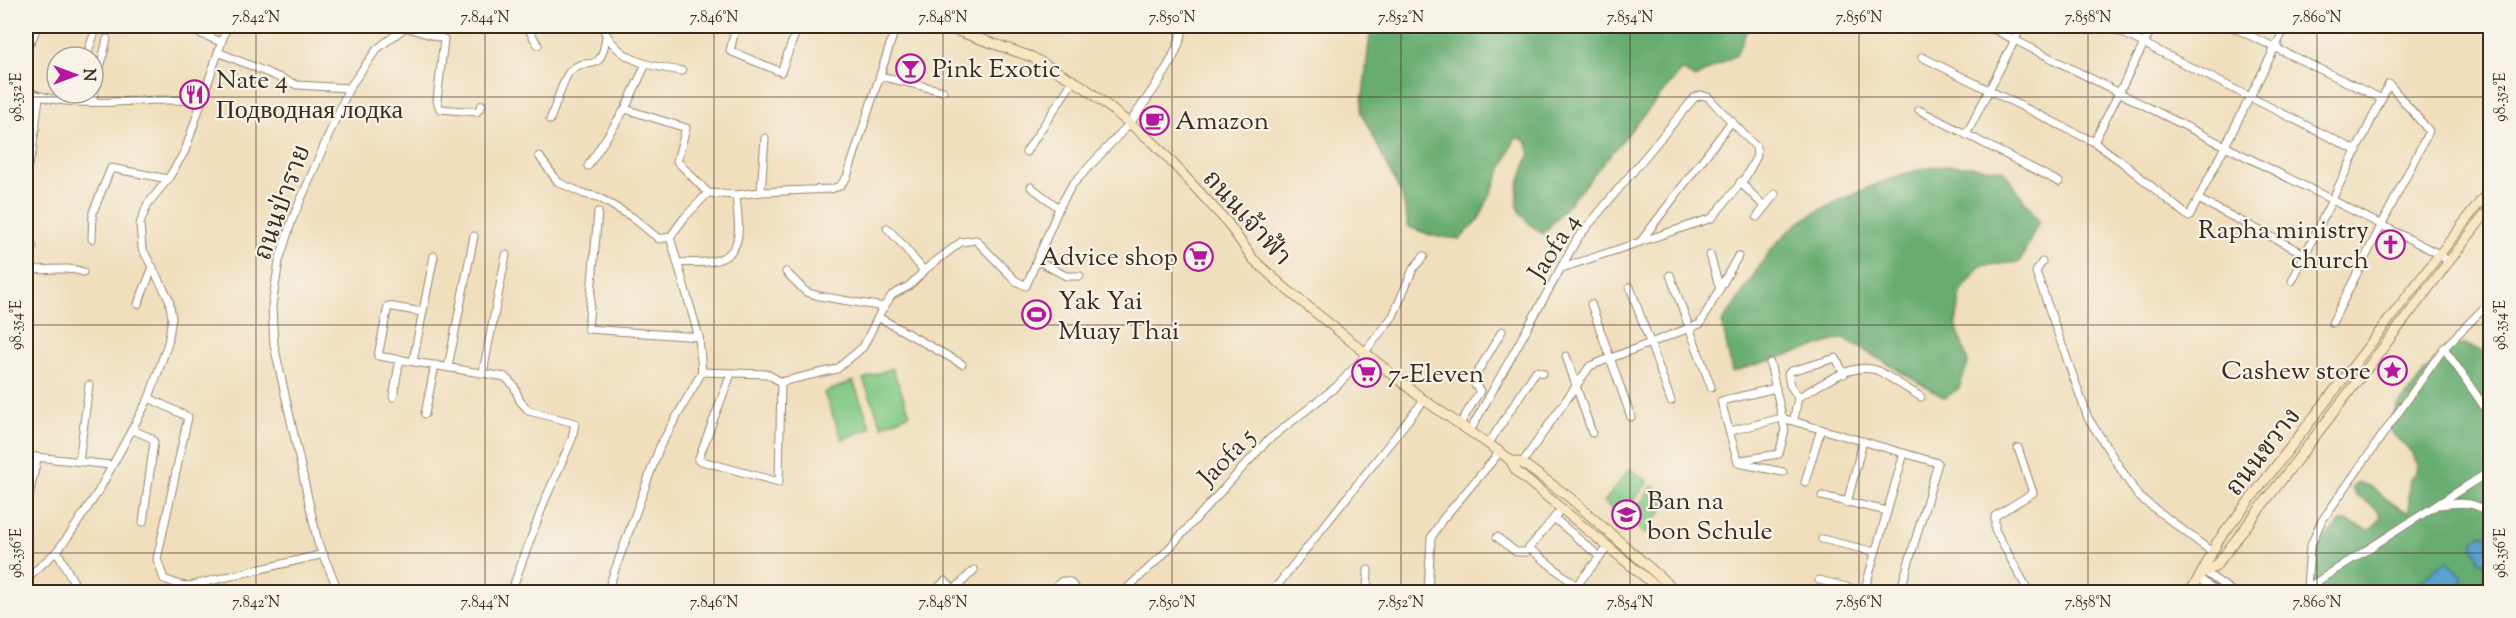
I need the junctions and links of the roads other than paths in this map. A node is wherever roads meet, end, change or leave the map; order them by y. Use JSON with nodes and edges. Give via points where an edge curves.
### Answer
{"nodes":[{"id":1,"x":38,"y":26,"type":"edge"},
{"id":2,"x":98,"y":26,"type":"edge"},
{"id":3,"x":227,"y":26,"type":"edge"},
{"id":4,"x":406,"y":26,"type":"edge"},
{"id":5,"x":533,"y":26,"type":"edge"},
{"id":6,"x":602,"y":26,"type":"edge"},
{"id":7,"x":736,"y":26,"type":"edge"},
{"id":8,"x":798,"y":26,"type":"edge"},
{"id":9,"x":896,"y":26,"type":"edge"},
{"id":10,"x":943,"y":26,"type":"edge"},
{"id":11,"x":1183,"y":26,"type":"edge"},
{"id":12,"x":1987,"y":26,"type":"edge"},
{"id":13,"x":2022,"y":26,"type":"edge"},
{"id":14,"x":2109,"y":26,"type":"edge"},
{"id":15,"x":2153,"y":26,"type":"edge"},
{"id":16,"x":2230,"y":26,"type":"edge"},
{"id":17,"x":2286,"y":26,"type":"edge"},
{"id":18,"x":186,"y":27,"type":"dead end"},
{"id":19,"x":606,"y":37,"type":"junction"},
{"id":20,"x":107,"y":39,"type":"dead end"},
{"id":21,"x":2015,"y":39,"type":"junction"},
{"id":22,"x":221,"y":42,"type":"junction"},
{"id":23,"x":2144,"y":43,"type":"junction"},
{"id":24,"x":91,"y":45,"type":"edge"},
{"id":25,"x":538,"y":45,"type":"dead end"},
{"id":26,"x":105,"y":47,"type":"edge"},
{"id":27,"x":2275,"y":48,"type":"junction"},
{"id":28,"x":26,"y":51,"type":"edge"},
{"id":29,"x":218,"y":52,"type":"junction"},
{"id":30,"x":1922,"y":57,"type":"dead end"},
{"id":31,"x":645,"y":66,"type":"junction"},
{"id":32,"x":682,"y":71,"type":"dead end"},
{"id":33,"x":880,"y":76,"type":"junction"},
{"id":34,"x":1073,"y":81,"type":"junction"},
{"id":35,"x":349,"y":88,"type":"junction"},
{"id":36,"x":1989,"y":90,"type":"junction"},
{"id":37,"x":26,"y":91,"type":"edge"},
{"id":38,"x":943,"y":91,"type":"dead end"},
{"id":39,"x":2121,"y":93,"type":"junction"},
{"id":40,"x":2250,"y":96,"type":"junction"},
{"id":41,"x":39,"y":97,"type":"junction"},
{"id":42,"x":45,"y":98,"type":"edge"},
{"id":43,"x":2382,"y":99,"type":"junction"},
{"id":44,"x":105,"y":102,"type":"edge"},
{"id":45,"x":201,"y":102,"type":"junction"},
{"id":46,"x":482,"y":105,"type":"dead end"},
{"id":47,"x":625,"y":109,"type":"junction"},
{"id":48,"x":1919,"y":110,"type":"dead end"},
{"id":49,"x":550,"y":120,"type":"dead end"},
{"id":50,"x":1732,"y":121,"type":"junction"},
{"id":51,"x":1130,"y":123,"type":"junction"},
{"id":52,"x":26,"y":124,"type":"edge"},
{"id":53,"x":36,"y":128,"type":"junction"},
{"id":54,"x":1966,"y":135,"type":"junction"},
{"id":55,"x":765,"y":138,"type":"dead end"},
{"id":56,"x":2094,"y":142,"type":"junction"},
{"id":57,"x":2225,"y":146,"type":"junction"},
{"id":58,"x":2357,"y":151,"type":"junction"},
{"id":59,"x":1026,"y":152,"type":"dead end"},
{"id":60,"x":539,"y":156,"type":"dead end"},
{"id":61,"x":588,"y":166,"type":"dead end"},
{"id":62,"x":26,"y":170,"type":"edge"},
{"id":63,"x":168,"y":179,"type":"junction"},
{"id":64,"x":1740,"y":182,"type":"junction"},
{"id":65,"x":2059,"y":182,"type":"dead end"},
{"id":66,"x":1031,"y":187,"type":"dead end"},
{"id":67,"x":2490,"y":189,"type":"edge"},
{"id":68,"x":761,"y":192,"type":"junction"},
{"id":69,"x":708,"y":193,"type":"junction"},
{"id":70,"x":1775,"y":194,"type":"dead end"},
{"id":71,"x":736,"y":195,"type":"junction"},
{"id":72,"x":2198,"y":199,"type":"junction"},
{"id":73,"x":2332,"y":200,"type":"junction"},
{"id":74,"x":1764,"y":207,"type":"junction"},
{"id":75,"x":1059,"y":208,"type":"junction"},
{"id":76,"x":2490,"y":208,"type":"edge"},
{"id":77,"x":598,"y":212,"type":"dead end"},
{"id":78,"x":1757,"y":217,"type":"dead end"},
{"id":79,"x":2381,"y":225,"type":"junction"},
{"id":80,"x":886,"y":228,"type":"dead end"},
{"id":81,"x":474,"y":236,"type":"dead end"},
{"id":82,"x":670,"y":237,"type":"junction"},
{"id":83,"x":92,"y":239,"type":"dead end"},
{"id":84,"x":1641,"y":241,"type":"junction"},
{"id":85,"x":506,"y":255,"type":"dead end"},
{"id":86,"x":1710,"y":255,"type":"dead end"},
{"id":87,"x":2305,"y":255,"type":"junction"},
{"id":88,"x":2440,"y":255,"type":"junction"},
{"id":89,"x":434,"y":256,"type":"dead end"},
{"id":90,"x":1424,"y":256,"type":"dead end"},
{"id":91,"x":1738,"y":256,"type":"dead end"},
{"id":92,"x":1038,"y":261,"type":"junction"},
{"id":93,"x":2042,"y":262,"type":"dead end"},
{"id":94,"x":677,"y":263,"type":"junction"},
{"id":95,"x":2449,"y":263,"type":"junction"},
{"id":96,"x":153,"y":267,"type":"junction"},
{"id":97,"x":1562,"y":267,"type":"junction"},
{"id":98,"x":26,"y":268,"type":"edge"},
{"id":99,"x":83,"y":272,"type":"dead end"},
{"id":100,"x":786,"y":272,"type":"dead end"},
{"id":101,"x":924,"y":272,"type":"junction"},
{"id":102,"x":1670,"y":275,"type":"dead end"},
{"id":103,"x":1080,"y":276,"type":"dead end"},
{"id":104,"x":2292,"y":281,"type":"dead end"},
{"id":105,"x":1719,"y":286,"type":"junction"},
{"id":106,"x":1630,"y":288,"type":"dead end"},
{"id":107,"x":2490,"y":302,"type":"edge"},
{"id":108,"x":138,"y":304,"type":"dead end"},
{"id":109,"x":1591,"y":304,"type":"dead end"},
{"id":110,"x":884,"y":307,"type":"junction"},
{"id":111,"x":423,"y":312,"type":"junction"},
{"id":112,"x":878,"y":317,"type":"junction"},
{"id":113,"x":2332,"y":323,"type":"dead end"},
{"id":114,"x":1689,"y":328,"type":"junction"},
{"id":115,"x":1502,"y":332,"type":"dead end"},
{"id":116,"x":699,"y":337,"type":"junction"},
{"id":117,"x":2374,"y":341,"type":"junction"},
{"id":118,"x":1651,"y":343,"type":"junction"},
{"id":119,"x":2444,"y":348,"type":"junction"},
{"id":120,"x":2382,"y":350,"type":"junction"},
{"id":121,"x":1365,"y":354,"type":"junction"},
{"id":122,"x":1566,"y":356,"type":"dead end"},
{"id":123,"x":400,"y":359,"type":"junction"},
{"id":124,"x":1611,"y":359,"type":"junction"},
{"id":125,"x":412,"y":361,"type":"junction"},
{"id":126,"x":1770,"y":363,"type":"dead end"},
{"id":127,"x":962,"y":364,"type":"dead end"},
{"id":128,"x":435,"y":365,"type":"junction"},
{"id":129,"x":448,"y":367,"type":"junction"},
{"id":130,"x":483,"y":372,"type":"junction"},
{"id":131,"x":702,"y":372,"type":"junction"},
{"id":132,"x":1543,"y":373,"type":"dead end"},
{"id":133,"x":731,"y":374,"type":"junction"},
{"id":134,"x":1844,"y":374,"type":"junction"},
{"id":135,"x":781,"y":382,"type":"junction"},
{"id":136,"x":89,"y":386,"type":"dead end"},
{"id":137,"x":1576,"y":386,"type":"junction"},
{"id":138,"x":1711,"y":387,"type":"dead end"},
{"id":139,"x":1776,"y":388,"type":"junction"},
{"id":140,"x":1921,"y":397,"type":"dead end"},
{"id":141,"x":149,"y":398,"type":"junction"},
{"id":142,"x":393,"y":398,"type":"dead end"},
{"id":143,"x":1798,"y":398,"type":"junction"},
{"id":144,"x":1424,"y":400,"type":"junction"},
{"id":145,"x":1671,"y":401,"type":"dead end"},
{"id":146,"x":425,"y":414,"type":"dead end"},
{"id":147,"x":2490,"y":415,"type":"edge"},
{"id":148,"x":1631,"y":417,"type":"dead end"},
{"id":149,"x":1782,"y":418,"type":"junction"},
{"id":150,"x":1794,"y":419,"type":"junction"},
{"id":151,"x":1460,"y":424,"type":"junction"},
{"id":152,"x":1821,"y":429,"type":"junction"},
{"id":153,"x":133,"y":430,"type":"junction"},
{"id":154,"x":1470,"y":431,"type":"junction"},
{"id":155,"x":1730,"y":431,"type":"junction"},
{"id":156,"x":1592,"y":433,"type":"dead end"},
{"id":157,"x":1863,"y":441,"type":"junction"},
{"id":158,"x":1490,"y":443,"type":"junction"},
{"id":159,"x":2018,"y":448,"type":"dead end"},
{"id":160,"x":1500,"y":452,"type":"junction"},
{"id":161,"x":2289,"y":452,"type":"junction"},
{"id":162,"x":1904,"y":453,"type":"junction"},
{"id":163,"x":26,"y":456,"type":"edge"},
{"id":164,"x":37,"y":459,"type":"junction"},
{"id":165,"x":1510,"y":460,"type":"junction"},
{"id":166,"x":1737,"y":460,"type":"junction"},
{"id":167,"x":2298,"y":460,"type":"junction"},
{"id":168,"x":79,"y":462,"type":"junction"},
{"id":169,"x":1522,"y":462,"type":"junction"},
{"id":170,"x":111,"y":465,"type":"junction"},
{"id":171,"x":2490,"y":471,"type":"edge"},
{"id":172,"x":1783,"y":472,"type":"dead end"},
{"id":173,"x":1805,"y":482,"type":"dead end"},
{"id":174,"x":1822,"y":496,"type":"dead end"},
{"id":175,"x":1847,"y":503,"type":"junction"},
{"id":176,"x":2436,"y":506,"type":"junction"},
{"id":177,"x":1562,"y":508,"type":"junction"},
{"id":178,"x":26,"y":509,"type":"edge"},
{"id":179,"x":1887,"y":511,"type":"junction"},
{"id":180,"x":2490,"y":513,"type":"edge"},
{"id":181,"x":1554,"y":518,"type":"junction"},
{"id":182,"x":143,"y":522,"type":"dead end"},
{"id":183,"x":1497,"y":537,"type":"dead end"},
{"id":184,"x":1822,"y":539,"type":"dead end"},
{"id":185,"x":1609,"y":546,"type":"junction"},
{"id":186,"x":1529,"y":549,"type":"junction"},
{"id":187,"x":57,"y":551,"type":"junction"},
{"id":188,"x":1875,"y":552,"type":"junction"},
{"id":189,"x":2211,"y":552,"type":"junction"},
{"id":190,"x":324,"y":554,"type":"junction"},
{"id":191,"x":1600,"y":557,"type":"junction"},
{"id":192,"x":974,"y":570,"type":"dead end"},
{"id":193,"x":1368,"y":570,"type":"dead end"},
{"id":194,"x":2202,"y":575,"type":"junction"},
{"id":195,"x":26,"y":579,"type":"edge"},
{"id":196,"x":1819,"y":580,"type":"dead end"},
{"id":197,"x":1574,"y":589,"type":"edge"},
{"id":198,"x":2306,"y":590,"type":"edge"},
{"id":199,"x":955,"y":591,"type":"edge"},
{"id":200,"x":79,"y":592,"type":"edge"},
{"id":201,"x":339,"y":592,"type":"edge"},
{"id":202,"x":511,"y":592,"type":"edge"},
{"id":203,"x":607,"y":592,"type":"edge"},
{"id":204,"x":934,"y":592,"type":"edge"},
{"id":205,"x":1050,"y":592,"type":"edge"},
{"id":206,"x":1079,"y":592,"type":"edge"},
{"id":207,"x":1123,"y":592,"type":"edge"},
{"id":208,"x":1272,"y":592,"type":"edge"},
{"id":209,"x":1367,"y":592,"type":"edge"},
{"id":210,"x":1428,"y":592,"type":"edge"},
{"id":211,"x":1584,"y":592,"type":"edge"},
{"id":212,"x":1663,"y":592,"type":"edge"},
{"id":213,"x":1677,"y":592,"type":"edge"},
{"id":214,"x":1865,"y":592,"type":"edge"},
{"id":215,"x":1900,"y":592,"type":"edge"},
{"id":216,"x":2029,"y":592,"type":"edge"},
{"id":217,"x":2189,"y":592,"type":"edge"},
{"id":218,"x":2217,"y":592,"type":"edge"},
{"id":219,"x":2233,"y":592,"type":"edge"}],
"edges":[{"from":1,"to":28,"type":"street"},
{"from":2,"to":24,"type":"street"},
{"from":3,"to":22,"type":"street"},
{"from":4,"to":35,"type":"street","name":"ถนนป่าราย","via":[[377,49]]},
{"from":4,"to":46,"type":"street","via":[[444,39],[437,101],[440,109],[477,112]]},
{"from":5,"to":25,"type":"street","via":[[530,32]]},
{"from":6,"to":19,"type":"street"},
{"from":7,"to":8,"type":"street","via":[[730,51],[781,72]]},
{"from":9,"to":33,"type":"street"},
{"from":10,"to":34,"type":"main road","name":"ถนนเจ้าฟ้า","via":[[1032,57]]},
{"from":11,"to":51,"type":"street","via":[[1174,54]]},
{"from":12,"to":21,"type":"street"},
{"from":13,"to":21,"type":"street"},
{"from":14,"to":23,"type":"street"},
{"from":15,"to":23,"type":"street"},
{"from":16,"to":27,"type":"street"},
{"from":17,"to":27,"type":"street"},
{"from":18,"to":22,"type":"street"},
{"from":19,"to":31,"type":"street"},
{"from":19,"to":49,"type":"street","via":[[599,62],[577,67],[566,75]]},
{"from":20,"to":26,"type":"street"},
{"from":21,"to":36,"type":"street"},
{"from":21,"to":39,"type":"street"},
{"from":22,"to":29,"type":"street"},
{"from":23,"to":39,"type":"street"},
{"from":23,"to":40,"type":"street"},
{"from":27,"to":40,"type":"street"},
{"from":27,"to":43,"type":"street"},
{"from":29,"to":35,"type":"street","via":[[297,85]]},
{"from":29,"to":45,"type":"street"},
{"from":30,"to":36,"type":"street"},
{"from":31,"to":32,"type":"street"},
{"from":31,"to":47,"type":"street"},
{"from":33,"to":38,"type":"street"},
{"from":33,"to":68,"type":"street","via":[[847,177],[840,186]]},
{"from":34,"to":51,"type":"main road","name":"ถนนเจ้าฟ้า"},
{"from":34,"to":59,"type":"street"},
{"from":35,"to":190,"type":"street","name":"ถนนป่าราย","via":[[292,220],[279,261],[272,306],[274,345],[318,543]]},
{"from":36,"to":54,"type":"street"},
{"from":36,"to":56,"type":"street"},
{"from":37,"to":41,"type":"street"},
{"from":39,"to":56,"type":"street"},
{"from":39,"to":57,"type":"street"},
{"from":40,"to":57,"type":"street"},
{"from":40,"to":58,"type":"street"},
{"from":41,"to":42,"type":"street"},
{"from":41,"to":53,"type":"street"},
{"from":43,"to":58,"type":"street"},
{"from":43,"to":79,"type":"street","via":[[2389,84],[2429,131]]},
{"from":44,"to":45,"type":"street"},
{"from":45,"to":63,"type":"street","via":[[185,151]]},
{"from":47,"to":61,"type":"street"},
{"from":47,"to":69,"type":"street","via":[[686,128],[676,161]]},
{"from":48,"to":54,"type":"street"},
{"from":50,"to":64,"type":"street","via":[[1756,147],[1757,156]]},
{"from":50,"to":84,"type":"street"},
{"from":50,"to":97,"type":"street","name":"Jaofa 4","via":[[1707,97],[1694,98],[1577,239]]},
{"from":51,"to":75,"type":"street","via":[[1072,185]]},
{"from":51,"to":121,"type":"main road","name":"ถนนเจ้าฟ้า","via":[[1155,144],[1227,222],[1253,259]]},
{"from":52,"to":53,"type":"street"},
{"from":53,"to":62,"type":"street"},
{"from":54,"to":65,"type":"street"},
{"from":55,"to":68,"type":"street"},
{"from":56,"to":72,"type":"street","via":[[2189,217]]},
{"from":57,"to":72,"type":"street"},
{"from":57,"to":73,"type":"street"},
{"from":58,"to":73,"type":"street"},
{"from":60,"to":82,"type":"street","via":[[558,182],[598,197],[659,239]]},
{"from":63,"to":83,"type":"street","via":[[111,168],[93,212]]},
{"from":63,"to":96,"type":"street","via":[[147,205],[140,224],[141,248]]},
{"from":64,"to":74,"type":"street"},
{"from":64,"to":84,"type":"street","via":[[1712,218]]},
{"from":66,"to":75,"type":"street"},
{"from":67,"to":88,"type":"main road","name":"ถนนขวาง"},
{"from":68,"to":71,"type":"street"},
{"from":69,"to":71,"type":"street"},
{"from":69,"to":82,"type":"street"},
{"from":70,"to":74,"type":"street"},
{"from":71,"to":94,"type":"street","via":[[739,234],[731,255],[706,262]]},
{"from":72,"to":87,"type":"street"},
{"from":73,"to":79,"type":"street"},
{"from":73,"to":87,"type":"street"},
{"from":74,"to":78,"type":"street"},
{"from":75,"to":92,"type":"street"},
{"from":76,"to":95,"type":"main road","name":"ถนนขวาง"},
{"from":77,"to":116,"type":"street","via":[[588,329]]},
{"from":79,"to":88,"type":"street"},
{"from":79,"to":113,"type":"street"},
{"from":80,"to":101,"type":"street"},
{"from":81,"to":129,"type":"street"},
{"from":82,"to":94,"type":"street"},
{"from":84,"to":97,"type":"street"},
{"from":85,"to":130,"type":"street"},
{"from":86,"to":105,"type":"street"},
{"from":87,"to":104,"type":"street"},
{"from":88,"to":95,"type":"street"},
{"from":88,"to":117,"type":"main road","name":"ถนนขวาง"},
{"from":89,"to":111,"type":"street"},
{"from":90,"to":121,"type":"street","name":"Jaofa 5","via":[[1413,268],[1393,316]]},
{"from":91,"to":105,"type":"street"},
{"from":92,"to":101,"type":"street","via":[[1026,286],[1016,281],[976,240],[962,242]]},
{"from":92,"to":103,"type":"street","via":[[1066,276]]},
{"from":93,"to":189,"type":"street","via":[[2036,272],[2088,418],[2138,496]]},
{"from":94,"to":116,"type":"street"},
{"from":95,"to":120,"type":"main road","name":"ถนนขวาง"},
{"from":96,"to":108,"type":"street"},
{"from":96,"to":141,"type":"street","via":[[169,299],[172,318],[168,343]]},
{"from":97,"to":154,"type":"street","name":"Jaofa 4"},
{"from":98,"to":99,"type":"street","via":[[44,272],[74,268]]},
{"from":100,"to":110,"type":"street","via":[[806,292]]},
{"from":101,"to":110,"type":"street","via":[[892,295]]},
{"from":102,"to":114,"type":"street"},
{"from":105,"to":114,"type":"street","via":[[1700,324]]},
{"from":106,"to":118,"type":"street"},
{"from":107,"to":119,"type":"street"},
{"from":109,"to":124,"type":"street"},
{"from":110,"to":112,"type":"street"},
{"from":111,"to":123,"type":"street","via":[[388,306],[378,356]]},
{"from":111,"to":125,"type":"street"},
{"from":112,"to":127,"type":"street"},
{"from":112,"to":135,"type":"street","via":[[863,347],[837,369]]},
{"from":114,"to":118,"type":"street"},
{"from":114,"to":138,"type":"street"},
{"from":115,"to":151,"type":"street","via":[[1474,378],[1480,391]]},
{"from":116,"to":131,"type":"street"},
{"from":117,"to":120,"type":"main road"},
{"from":117,"to":161,"type":"main road","name":"ถนนขวาง"},
{"from":118,"to":124,"type":"street"},
{"from":118,"to":145,"type":"street"},
{"from":119,"to":147,"type":"street"},
{"from":119,"to":198,"type":"street","via":[[2320,522],[2310,547]]},
{"from":120,"to":167,"type":"main road","name":"ถนนขวาง"},
{"from":121,"to":144,"type":"main road","name":"ถนนเจ้าฟ้า"},
{"from":121,"to":207,"type":"street","name":"Jaofa 5","via":[[1337,386],[1267,441],[1162,556]]},
{"from":122,"to":137,"type":"street"},
{"from":123,"to":125,"type":"street"},
{"from":123,"to":142,"type":"street"},
{"from":124,"to":137,"type":"street","via":[[1590,366]]},
{"from":124,"to":148,"type":"street"},
{"from":125,"to":128,"type":"street"},
{"from":126,"to":139,"type":"street"},
{"from":128,"to":129,"type":"street"},
{"from":128,"to":146,"type":"street"},
{"from":129,"to":130,"type":"street"},
{"from":130,"to":202,"type":"street","via":[[505,377],[528,411],[575,423]]},
{"from":131,"to":133,"type":"street"},
{"from":131,"to":203,"type":"street","via":[[660,446]]},
{"from":132,"to":158,"type":"street","via":[[1536,371]]},
{"from":133,"to":135,"type":"street","via":[[767,374]]},
{"from":133,"to":135,"type":"street","via":[[698,460],[779,482]]},
{"from":134,"to":140,"type":"street","via":[[1873,369]]},
{"from":134,"to":143,"type":"street"},
{"from":134,"to":143,"type":"street","via":[[1836,358],[1791,371],[1790,385]]},
{"from":136,"to":168,"type":"street"},
{"from":137,"to":156,"type":"street"},
{"from":137,"to":169,"type":"street"},
{"from":139,"to":149,"type":"street"},
{"from":139,"to":155,"type":"street","via":[[1721,401]]},
{"from":141,"to":153,"type":"street"},
{"from":141,"to":190,"type":"street","via":[[188,417],[157,559],[164,579],[189,586]]},
{"from":143,"to":150,"type":"street"},
{"from":144,"to":151,"type":"main road","name":"ถนนเจ้าฟ้า"},
{"from":144,"to":208,"type":"street"},
{"from":149,"to":150,"type":"street"},
{"from":149,"to":155,"type":"street"},
{"from":149,"to":166,"type":"street","via":[[1785,430],[1779,454]]},
{"from":150,"to":152,"type":"street"},
{"from":151,"to":154,"type":"main road","name":"ถนนเจ้าฟ้า"},
{"from":152,"to":157,"type":"street"},
{"from":152,"to":173,"type":"street"},
{"from":153,"to":170,"type":"street"},
{"from":153,"to":182,"type":"street","via":[[154,442]]},
{"from":154,"to":158,"type":"main road","name":"ถนนเจ้าฟ้า"},
{"from":155,"to":166,"type":"street"},
{"from":157,"to":162,"type":"street"},
{"from":157,"to":175,"type":"street"},
{"from":158,"to":160,"type":"main road","name":"ถนนเจ้าฟ้า"},
{"from":159,"to":216,"type":"street","via":[[2033,493],[1995,516],[1995,530]]},
{"from":160,"to":165,"type":"main road","name":"ถนนเจ้าฟ้า"},
{"from":160,"to":210,"type":"street","via":[[1431,538]]},
{"from":161,"to":167,"type":"main road"},
{"from":161,"to":189,"type":"main road","name":"ถนนขวาง"},
{"from":162,"to":179,"type":"street"},
{"from":162,"to":215,"type":"street","via":[[1938,463]]},
{"from":163,"to":164,"type":"street"},
{"from":164,"to":168,"type":"street"},
{"from":164,"to":178,"type":"street"},
{"from":165,"to":169,"type":"main road","name":"ถนนเจ้าฟ้า"},
{"from":165,"to":177,"type":"main road","name":"ถนนเจ้าฟ้า","via":[[1517,472]]},
{"from":166,"to":172,"type":"street"},
{"from":167,"to":194,"type":"main road","name":"ถนนขวาง","via":[[2215,567]]},
{"from":168,"to":170,"type":"street"},
{"from":169,"to":213,"type":"main road","name":"ถนนเจ้าฟ้า","via":[[1569,497]]},
{"from":170,"to":187,"type":"street","via":[[98,492]]},
{"from":171,"to":176,"type":"street"},
{"from":174,"to":175,"type":"street"},
{"from":175,"to":179,"type":"street"},
{"from":176,"to":180,"type":"street","via":[[2477,504]]},
{"from":176,"to":198,"type":"street"},
{"from":177,"to":181,"type":"street"},
{"from":177,"to":185,"type":"main road","name":"ถนนเจ้าฟ้า"},
{"from":179,"to":188,"type":"street"},
{"from":181,"to":186,"type":"street"},
{"from":181,"to":191,"type":"street"},
{"from":183,"to":186,"type":"street","via":[[1516,552]]},
{"from":184,"to":188,"type":"street"},
{"from":185,"to":191,"type":"street"},
{"from":185,"to":212,"type":"main road","name":"ถนนเจ้าฟ้า"},
{"from":186,"to":197,"type":"street"},
{"from":187,"to":195,"type":"street"},
{"from":187,"to":200,"type":"street"},
{"from":188,"to":214,"type":"street"},
{"from":189,"to":194,"type":"main road","name":"ถนนขวาง"},
{"from":190,"to":201,"type":"street","name":"ถนนป่าราย"},
{"from":191,"to":197,"type":"street"},
{"from":192,"to":199,"type":"street"},
{"from":193,"to":209,"type":"street"},
{"from":194,"to":217,"type":"main road","name":"ถนนขวาง"},
{"from":194,"to":218,"type":"street"},
{"from":194,"to":219,"type":"street"},
{"from":196,"to":214,"type":"street"},
{"from":197,"to":211,"type":"street"},
{"from":199,"to":204,"type":"street","via":[[945,581]]},
{"from":205,"to":206,"type":"street","via":[[1062,581],[1070,582]]}]}
